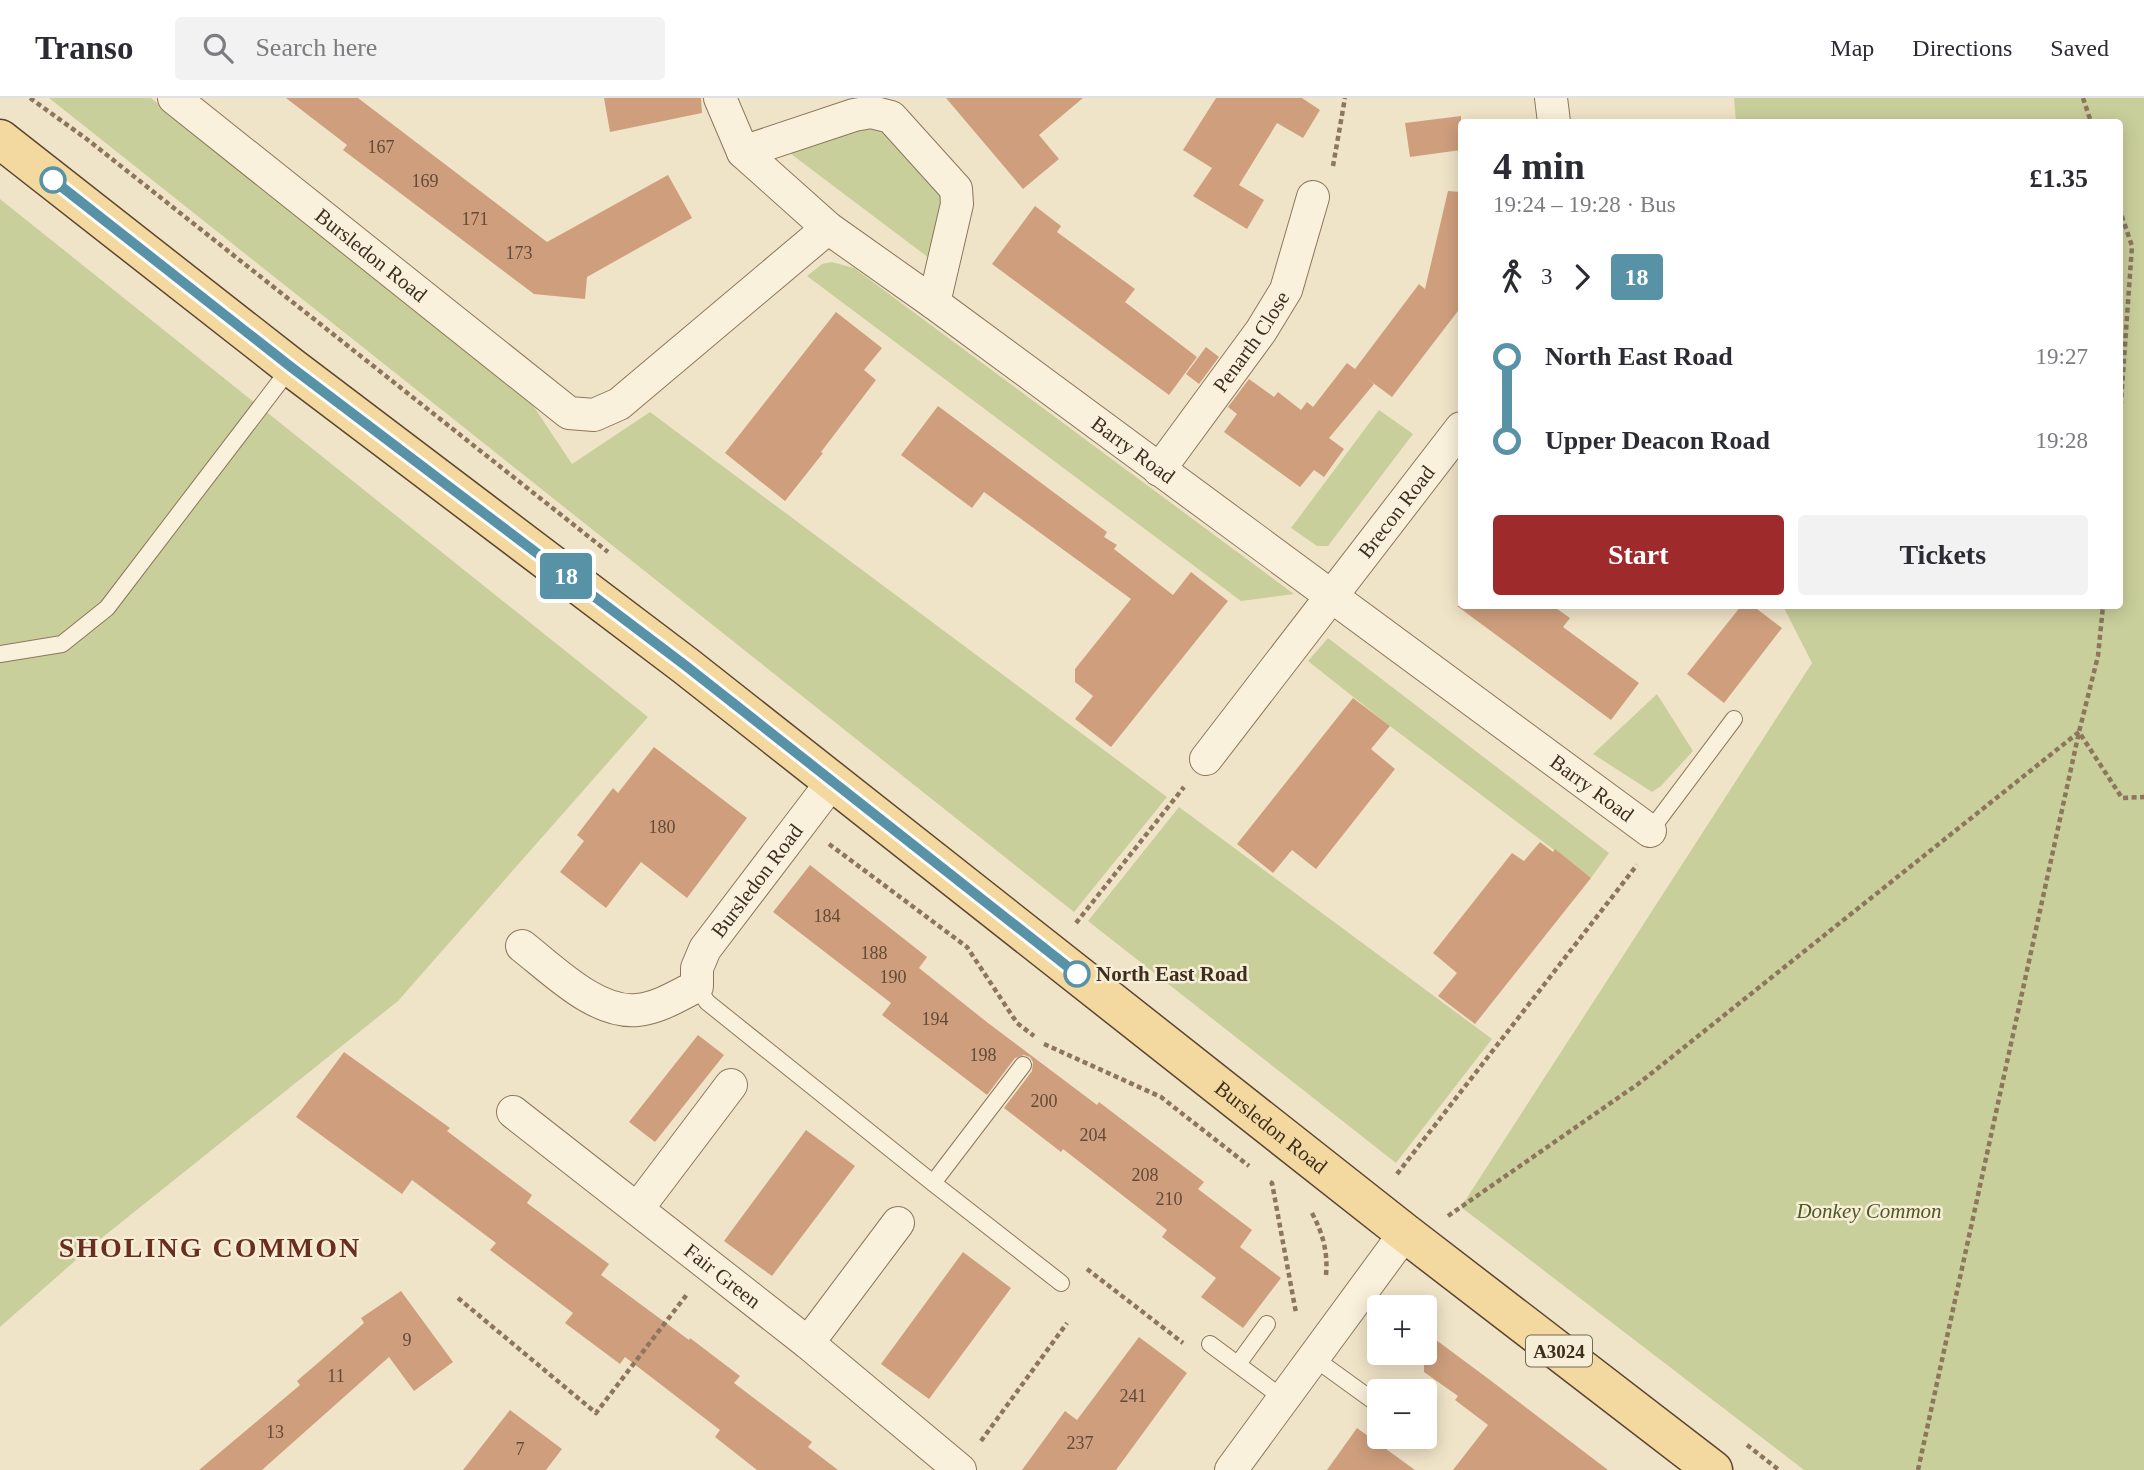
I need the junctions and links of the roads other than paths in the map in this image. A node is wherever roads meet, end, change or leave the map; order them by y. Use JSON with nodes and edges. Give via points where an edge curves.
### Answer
{"nodes":[{"id":1,"x":174,"y":98,"type":"edge"},
{"id":2,"x":720,"y":98,"type":"edge"},
{"id":3,"x":1550,"y":98,"type":"edge"},
{"id":4,"x":1554,"y":119,"type":"edge"},
{"id":5,"x":0,"y":139,"type":"edge"},
{"id":6,"x":743,"y":152,"type":"junction"},
{"id":7,"x":1312,"y":197,"type":"road end"},
{"id":8,"x":828,"y":228,"type":"junction"},
{"id":9,"x":934,"y":303,"type":"junction"},
{"id":10,"x":291,"y":367,"type":"junction"},
{"id":11,"x":1458,"y":432,"type":"edge"},
{"id":12,"x":1158,"y":470,"type":"junction"},
{"id":13,"x":1331,"y":597,"type":"junction"},
{"id":14,"x":0,"y":654,"type":"edge"},
{"id":15,"x":1734,"y":719,"type":"dead end"},
{"id":16,"x":1206,"y":759,"type":"road end"},
{"id":17,"x":832,"y":782,"type":"junction"},
{"id":18,"x":1650,"y":831,"type":"joint"},
{"id":19,"x":522,"y":946,"type":"dead end"},
{"id":20,"x":697,"y":986,"type":"junction"},
{"id":21,"x":1023,"y":1065,"type":"dead end"},
{"id":22,"x":731,"y":1085,"type":"dead end"},
{"id":23,"x":513,"y":1112,"type":"dead end"},
{"id":24,"x":933,"y":1183,"type":"junction"},
{"id":25,"x":638,"y":1208,"type":"junction"},
{"id":26,"x":898,"y":1223,"type":"dead end"},
{"id":27,"x":1405,"y":1233,"type":"junction"},
{"id":28,"x":1061,"y":1283,"type":"road end"},
{"id":29,"x":1267,"y":1324,"type":"dead end"},
{"id":30,"x":808,"y":1343,"type":"junction"},
{"id":31,"x":1210,"y":1344,"type":"road end"},
{"id":32,"x":1314,"y":1358,"type":"junction"},
{"id":33,"x":1238,"y":1364,"type":"junction"},
{"id":34,"x":1367,"y":1396,"type":"edge"},
{"id":35,"x":1284,"y":1399,"type":"junction"},
{"id":36,"x":960,"y":1470,"type":"edge"},
{"id":37,"x":1231,"y":1470,"type":"edge"},
{"id":38,"x":1713,"y":1470,"type":"edge"}],
"edges":[{"from":1,"to":8,"type":"street","name":"Bursledon Road","via":[[569,413],[594,415],[619,404]]},
{"from":2,"to":6,"type":"street","name":"Barry Road"},
{"from":3,"to":4,"type":"street"},
{"from":5,"to":10,"type":"main road","name":"Bursledon Road","number":"A3024"},
{"from":6,"to":8,"type":"street","name":"Barry Road"},
{"from":6,"to":9,"type":"street","via":[[854,115],[871,112],[891,117],[956,189],[957,204]]},
{"from":7,"to":12,"type":"street","name":"Penarth Close","via":[[1286,290]]},
{"from":8,"to":9,"type":"street","name":"Barry Road"},
{"from":9,"to":12,"type":"street","name":"Barry Road"},
{"from":10,"to":14,"type":"lane","via":[[107,608],[62,644]]},
{"from":10,"to":17,"type":"main road","name":"Bursledon Road","number":"A3024"},
{"from":11,"to":13,"type":"street","name":"Brecon Road"},
{"from":12,"to":13,"type":"street","name":"Barry Road"},
{"from":13,"to":16,"type":"street"},
{"from":13,"to":18,"type":"street","name":"Barry Road"},
{"from":15,"to":18,"type":"lane"},
{"from":17,"to":20,"type":"street","name":"Bursledon Road","via":[[705,949],[696,968]]},
{"from":17,"to":27,"type":"main road","name":"Bursledon Road","number":"A3024"},
{"from":19,"to":20,"type":"street","via":[[611,1008],[637,1010]]},
{"from":20,"to":24,"type":"lane","via":[[707,1002]]},
{"from":21,"to":24,"type":"lane"},
{"from":22,"to":25,"type":"street"},
{"from":23,"to":25,"type":"street","name":"Fair Green"},
{"from":24,"to":28,"type":"lane"},
{"from":25,"to":30,"type":"street","name":"Fair Green"},
{"from":26,"to":30,"type":"street"},
{"from":27,"to":32,"type":"street"},
{"from":27,"to":38,"type":"main road","name":"Bursledon Road","number":"A3024"},
{"from":29,"to":33,"type":"lane"},
{"from":30,"to":36,"type":"street","name":"Fair Green"},
{"from":31,"to":33,"type":"lane"},
{"from":32,"to":34,"type":"lane"},
{"from":32,"to":35,"type":"street"},
{"from":33,"to":35,"type":"lane"},
{"from":35,"to":37,"type":"street"}]}
